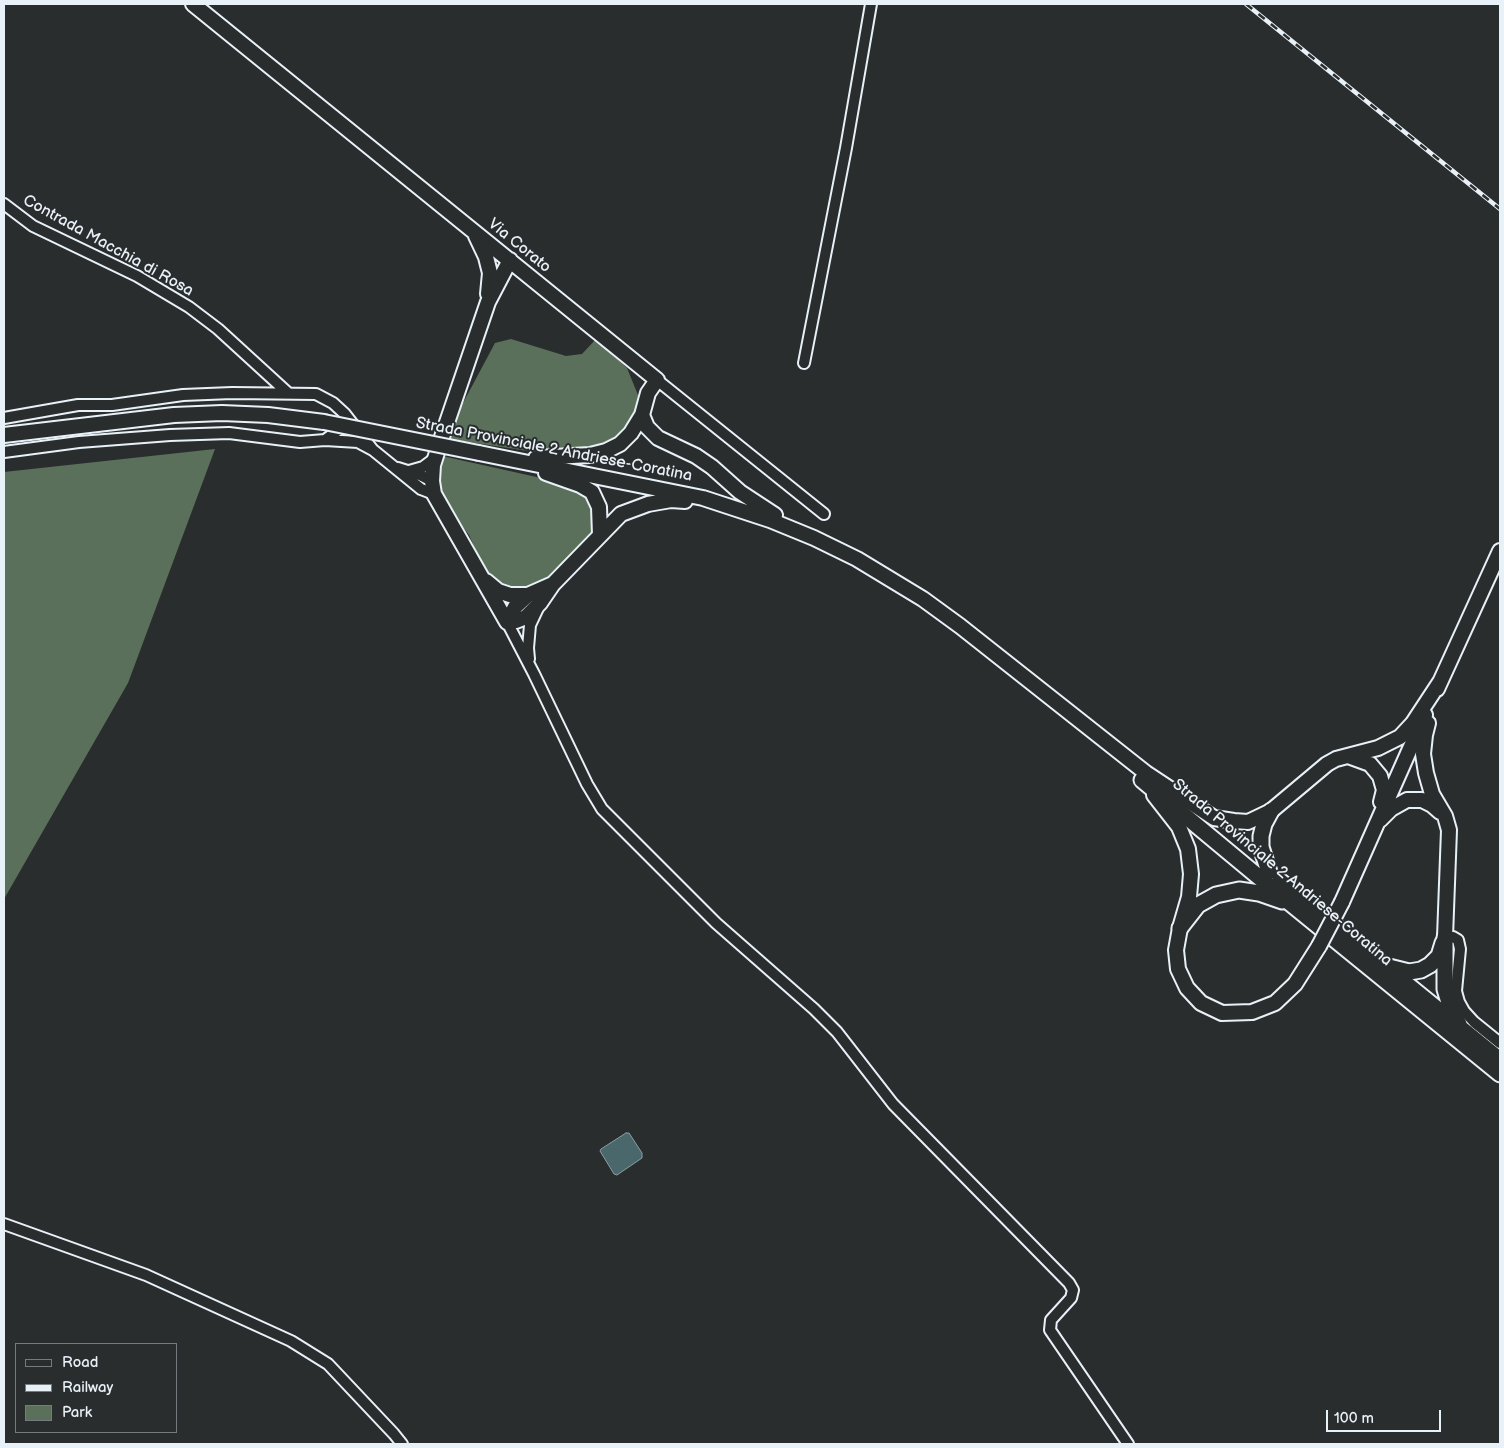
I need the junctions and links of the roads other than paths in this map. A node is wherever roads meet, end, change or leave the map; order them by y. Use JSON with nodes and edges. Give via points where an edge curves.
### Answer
{"nodes":[{"id":1,"x":193,"y":4,"type":"edge"},
{"id":2,"x":870,"y":4,"type":"edge"},
{"id":3,"x":4,"y":204,"type":"edge"},
{"id":4,"x":473,"y":231,"type":"junction"},
{"id":5,"x":510,"y":260,"type":"junction"},
{"id":6,"x":490,"y":273,"type":"junction"},
{"id":7,"x":488,"y":302,"type":"junction"},
{"id":8,"x":804,"y":363,"type":"dead end"},
{"id":9,"x":657,"y":380,"type":"junction"},
{"id":10,"x":288,"y":393,"type":"junction"},
{"id":11,"x":345,"y":414,"type":"junction"},
{"id":12,"x":642,"y":416,"type":"junction"},
{"id":13,"x":4,"y":418,"type":"edge"},
{"id":14,"x":4,"y":435,"type":"edge"},
{"id":15,"x":325,"y":440,"type":"junction"},
{"id":16,"x":373,"y":450,"type":"junction"},
{"id":17,"x":4,"y":452,"type":"edge"},
{"id":18,"x":495,"y":456,"type":"junction"},
{"id":19,"x":436,"y":458,"type":"junction"},
{"id":20,"x":520,"y":461,"type":"junction"},
{"id":21,"x":394,"y":468,"type":"junction"},
{"id":22,"x":409,"y":471,"type":"junction"},
{"id":23,"x":433,"y":488,"type":"junction"},
{"id":24,"x":725,"y":505,"type":"junction"},
{"id":25,"x":824,"y":514,"type":"dead end"},
{"id":26,"x":600,"y":535,"type":"junction"},
{"id":27,"x":814,"y":538,"type":"junction"},
{"id":28,"x":1500,"y":551,"type":"edge"},
{"id":29,"x":480,"y":576,"type":"junction"},
{"id":30,"x":553,"y":584,"type":"junction"},
{"id":31,"x":528,"y":595,"type":"junction"},
{"id":32,"x":540,"y":603,"type":"junction"},
{"id":33,"x":507,"y":622,"type":"junction"},
{"id":34,"x":530,"y":665,"type":"junction"},
{"id":35,"x":1440,"y":682,"type":"junction"},
{"id":36,"x":1348,"y":756,"type":"junction"},
{"id":37,"x":1144,"y":777,"type":"junction"},
{"id":38,"x":1271,"y":811,"type":"junction"},
{"id":39,"x":1445,"y":816,"type":"junction"},
{"id":40,"x":1376,"y":824,"type":"junction"},
{"id":41,"x":1269,"y":872,"type":"junction"},
{"id":42,"x":1290,"y":903,"type":"junction"},
{"id":43,"x":1180,"y":928,"type":"junction"},
{"id":44,"x":1445,"y":937,"type":"junction"},
{"id":45,"x":1385,"y":966,"type":"junction"},
{"id":46,"x":1461,"y":1028,"type":"junction"},
{"id":47,"x":1500,"y":1043,"type":"edge"},
{"id":48,"x":1500,"y":1060,"type":"edge"},
{"id":49,"x":1500,"y":1074,"type":"edge"},
{"id":50,"x":4,"y":1224,"type":"edge"},
{"id":51,"x":402,"y":1444,"type":"edge"},
{"id":52,"x":1128,"y":1444,"type":"edge"}],
"edges":[{"from":1,"to":4,"type":"main road","name":"Via Corato"},
{"from":2,"to":8,"type":"street"},
{"from":3,"to":10,"type":"street","name":"Contrada Macchia di Rosa","via":[[33,226],[137,276],[189,306]]},
{"from":4,"to":5,"type":"main road","name":"Via Corato"},
{"from":4,"to":6,"type":"main road"},
{"from":5,"to":6,"type":"main road","via":[[496,265]]},
{"from":5,"to":7,"type":"main road"},
{"from":5,"to":9,"type":"main road","name":"Via Corato"},
{"from":6,"to":7,"type":"main road"},
{"from":7,"to":19,"type":"main road"},
{"from":9,"to":12,"type":"main road","via":[[648,393]]},
{"from":9,"to":25,"type":"street","name":"Via Corato"},
{"from":10,"to":11,"type":"street","via":[[316,394]]},
{"from":10,"to":13,"type":"street","via":[[183,395],[112,405],[78,405]]},
{"from":11,"to":15,"type":"street","via":[[344,426]]},
{"from":11,"to":16,"type":"street"},
{"from":12,"to":18,"type":"main road","via":[[620,444],[590,456],[549,459]]},
{"from":12,"to":27,"type":"main road","via":[[646,428],[658,438],[696,456],[740,492]]},
{"from":14,"to":18,"type":"main road","name":"Strada Provinciale 2 Andriese-Coratina","bridge":true,"via":[[155,417],[222,413],[324,422]]},
{"from":15,"to":16,"type":"street","via":[[358,442]]},
{"from":15,"to":17,"type":"street","via":[[300,442],[229,432],[79,442]]},
{"from":16,"to":21,"type":"street"},
{"from":18,"to":20,"type":"main road","name":"Strada Provinciale 2 Andriese-Coratina"},
{"from":19,"to":22,"type":"street"},
{"from":19,"to":23,"type":"main road"},
{"from":20,"to":24,"type":"main road","name":"Strada Provinciale 2 Andriese-Coratina"},
{"from":20,"to":26,"type":"main road","via":[[592,492],[600,507]]},
{"from":21,"to":22,"type":"street"},
{"from":21,"to":23,"type":"street","via":[[422,489]]},
{"from":22,"to":23,"type":"street"},
{"from":23,"to":29,"type":"main road"},
{"from":24,"to":26,"type":"main road","via":[[671,500],[648,504],[621,514]]},
{"from":24,"to":27,"type":"main road","name":"Strada Provinciale 2 Andriese-Coratina"},
{"from":26,"to":30,"type":"main road"},
{"from":27,"to":37,"type":"main road","name":"Strada Provinciale 2 Andriese-Coratina","via":[[923,600],[1045,694]]},
{"from":28,"to":35,"type":"main road"},
{"from":29,"to":31,"type":"main road","via":[[498,591]]},
{"from":29,"to":33,"type":"main road"},
{"from":30,"to":31,"type":"main road"},
{"from":30,"to":32,"type":"main road"},
{"from":31,"to":33,"type":"main road","via":[[515,607]]},
{"from":32,"to":33,"type":"main road","via":[[526,617]]},
{"from":32,"to":34,"type":"street","via":[[530,625]]},
{"from":33,"to":34,"type":"street"},
{"from":34,"to":52,"type":"street","via":[[602,809],[716,924],[831,1026],[893,1104],[1069,1283],[1071,1298],[1051,1320],[1050,1330]]},
{"from":35,"to":36,"type":"main road","via":[[1400,737],[1378,748]]},
{"from":35,"to":39,"type":"main road","via":[[1423,754],[1432,794]]},
{"from":35,"to":40,"type":"main road"},
{"from":36,"to":38,"type":"main road","via":[[1327,764]]},
{"from":36,"to":40,"type":"main road","via":[[1370,764],[1380,776],[1384,790]]},
{"from":37,"to":38,"type":"main road","via":[[1214,818],[1248,822]]},
{"from":37,"to":41,"type":"highway","name":"Strada Provinciale 2 Andriese-Coratina"},
{"from":37,"to":42,"type":"highway","name":"Strada Provinciale 2 Andriese-Coratina"},
{"from":37,"to":43,"type":"main road","via":[[1180,827],[1188,848],[1189,897]]},
{"from":38,"to":41,"type":"highway","via":[[1261,836]]},
{"from":39,"to":40,"type":"main road","via":[[1422,800],[1407,800]]},
{"from":39,"to":44,"type":"main road","via":[[1449,830]]},
{"from":40,"to":43,"type":"main road","bridge":true,"via":[[1319,946],[1295,984],[1275,1003],[1252,1012],[1222,1012],[1201,1003],[1187,988],[1178,969],[1176,950]]},
{"from":41,"to":45,"type":"highway","name":"Strada Provinciale 2 Andriese-Coratina"},
{"from":42,"to":43,"type":"highway","via":[[1239,890],[1216,894],[1198,905]]},
{"from":42,"to":49,"type":"highway","name":"Strada Provinciale 2 Andriese-Coratina"},
{"from":44,"to":45,"type":"highway","via":[[1439,956],[1421,970],[1410,972]]},
{"from":44,"to":46,"type":"highway","via":[[1445,989]]},
{"from":44,"to":47,"type":"street","via":[[1458,940],[1460,949],[1456,991],[1459,1002],[1474,1022]]},
{"from":45,"to":46,"type":"highway","name":"Strada Provinciale 2 Andriese-Coratina"},
{"from":46,"to":48,"type":"highway","name":"Strada Provinciale 2 Andriese-Coratina"},
{"from":50,"to":51,"type":"street","via":[[146,1275],[291,1341],[328,1364]]}]}
